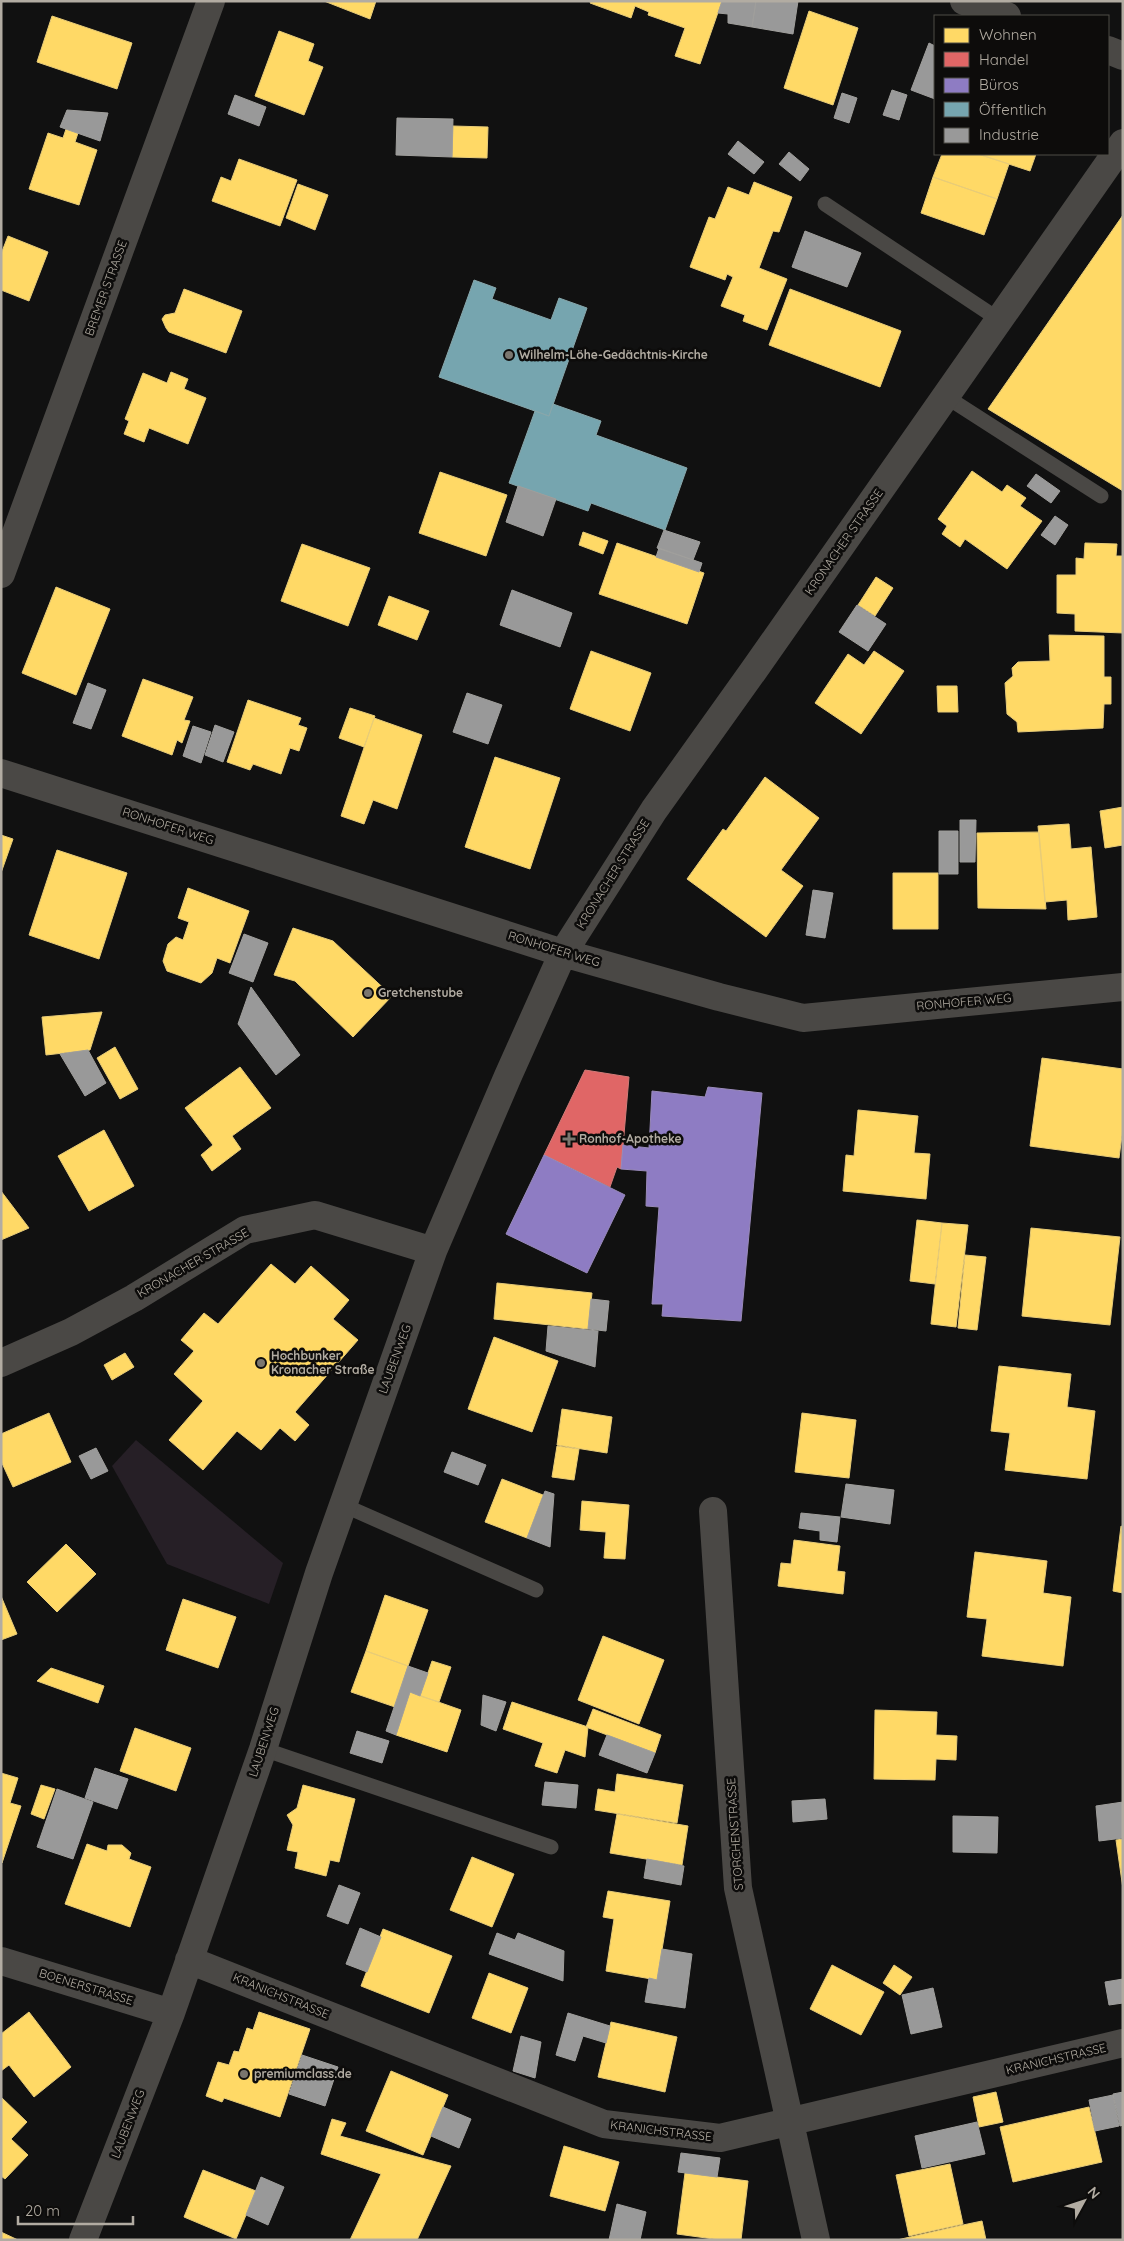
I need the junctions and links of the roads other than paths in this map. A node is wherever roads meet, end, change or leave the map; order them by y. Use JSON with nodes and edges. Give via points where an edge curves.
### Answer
{"nodes":[{"id":1,"x":211,"y":1,"type":"edge"},
{"id":2,"x":964,"y":1,"type":"edge"},
{"id":3,"x":1005,"y":15,"type":"edge"},
{"id":4,"x":1109,"y":50,"type":"edge"},
{"id":5,"x":1123,"y":56,"type":"edge"},
{"id":6,"x":1123,"y":143,"type":"edge"},
{"id":7,"x":825,"y":204,"type":"dead end"},
{"id":8,"x":998,"y":319,"type":"junction"},
{"id":9,"x":945,"y":396,"type":"junction"},
{"id":10,"x":1101,"y":496,"type":"dead end"},
{"id":11,"x":1,"y":574,"type":"edge"},
{"id":12,"x":1,"y":773,"type":"edge"},
{"id":13,"x":563,"y":953,"type":"junction"},
{"id":14,"x":1123,"y":987,"type":"edge"},
{"id":15,"x":434,"y":1251,"type":"junction"},
{"id":16,"x":1,"y":1363,"type":"edge"},
{"id":17,"x":343,"y":1505,"type":"junction"},
{"id":18,"x":713,"y":1511,"type":"dead end"},
{"id":19,"x":536,"y":1590,"type":"dead end"},
{"id":20,"x":263,"y":1749,"type":"junction"},
{"id":21,"x":550,"y":1847,"type":"dead end"},
{"id":22,"x":189,"y":1960,"type":"junction"},
{"id":23,"x":1,"y":1961,"type":"edge"},
{"id":24,"x":171,"y":2013,"type":"junction"},
{"id":25,"x":1123,"y":2043,"type":"edge"},
{"id":26,"x":791,"y":2122,"type":"junction"},
{"id":27,"x":92,"y":2237,"type":"edge"},
{"id":28,"x":816,"y":2240,"type":"edge"}],
"edges":[{"from":1,"to":11,"type":"street","name":"BREMER STRASSE"},
{"from":2,"to":3,"type":"street"},
{"from":4,"to":5,"type":"street"},
{"from":6,"to":8,"type":"street","name":"KRONACHER STRASSE"},
{"from":7,"to":8,"type":"lane"},
{"from":8,"to":9,"type":"street","name":"KRONACHER STRASSE"},
{"from":9,"to":10,"type":"lane"},
{"from":9,"to":13,"type":"street","name":"KRONACHER STRASSE","via":[[654,810]]},
{"from":12,"to":13,"type":"street","name":"RONHOFER WEG"},
{"from":13,"to":14,"type":"street","name":"RONHOFER WEG","via":[[803,1018]]},
{"from":13,"to":15,"type":"street","name":"KRONACHER STRASSE"},
{"from":15,"to":16,"type":"street","name":"KRONACHER STRASSE","via":[[315,1215],[245,1230],[134,1298],[71,1332]]},
{"from":15,"to":17,"type":"street","name":"LAUBENWEG"},
{"from":17,"to":19,"type":"lane"},
{"from":17,"to":20,"type":"street","name":"LAUBENWEG"},
{"from":18,"to":26,"type":"street","name":"STORCHENSTRASSE","via":[[738,1888]]},
{"from":20,"to":21,"type":"lane"},
{"from":20,"to":22,"type":"street","name":"LAUBENWEG"},
{"from":22,"to":24,"type":"street","name":"LAUBENWEG"},
{"from":22,"to":26,"type":"street","name":"KRANICHSTRASSE","via":[[604,2124],[720,2138]]},
{"from":23,"to":24,"type":"street","name":"BOENERSTRASSE"},
{"from":24,"to":27,"type":"street","name":"LAUBENWEG"},
{"from":25,"to":26,"type":"street","name":"KRANICHSTRASSE"},
{"from":26,"to":28,"type":"street","name":"STORCHENSTRASSE"}]}
